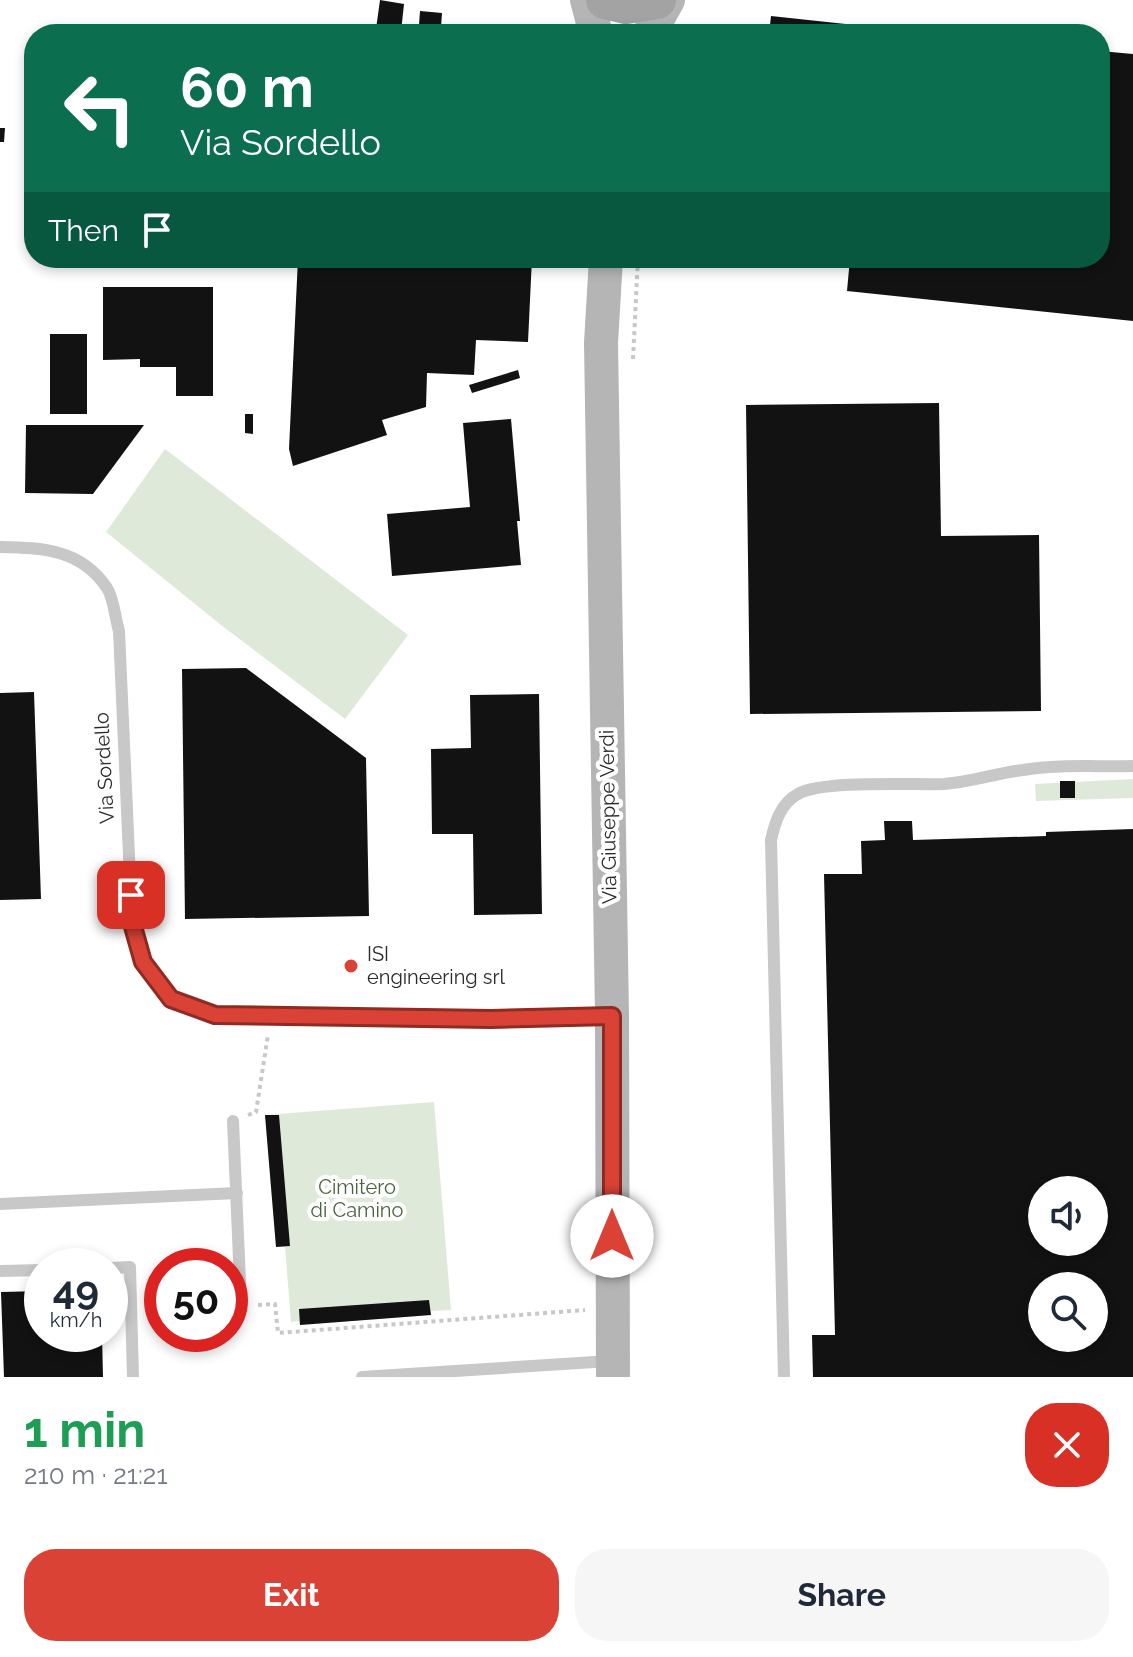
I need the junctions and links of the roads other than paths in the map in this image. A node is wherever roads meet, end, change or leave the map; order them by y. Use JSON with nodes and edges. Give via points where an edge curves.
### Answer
{"nodes":[{"id":1,"x":587,"y":0,"type":"edge"},
{"id":2,"x":605,"y":0,"type":"edge"},
{"id":3,"x":657,"y":0,"type":"edge"},
{"id":4,"x":668,"y":0,"type":"edge"},
{"id":5,"x":593,"y":24,"type":"edge"},
{"id":6,"x":655,"y":24,"type":"edge"},
{"id":7,"x":606,"y":268,"type":"edge"},
{"id":8,"x":0,"y":547,"type":"edge"},
{"id":9,"x":1133,"y":766,"type":"edge"},
{"id":10,"x":612,"y":1016,"type":"junction"},
{"id":11,"x":233,"y":1121,"type":"road end"},
{"id":12,"x":237,"y":1193,"type":"junction"},
{"id":13,"x":0,"y":1204,"type":"edge"},
{"id":14,"x":239,"y":1248,"type":"edge"},
{"id":15,"x":128,"y":1267,"type":"edge"},
{"id":16,"x":24,"y":1270,"type":"edge"},
{"id":17,"x":0,"y":1271,"type":"edge"},
{"id":18,"x":613,"y":1369,"type":"edge"},
{"id":19,"x":133,"y":1377,"type":"edge"},
{"id":20,"x":362,"y":1377,"type":"edge"},
{"id":21,"x":784,"y":1377,"type":"edge"}],
"edges":[{"from":1,"to":5,"type":"main road"},
{"from":2,"to":3,"type":"main road","via":[[626,5]]},
{"from":4,"to":6,"type":"main road"},
{"from":7,"to":10,"type":"main road","name":"Via Giuseppe Verdi","via":[[601,358]]},
{"from":8,"to":10,"type":"lane","name":"Via Sordello","via":[[38,548],[78,558],[109,589],[119,631],[132,923],[143,962],[171,999],[215,1015]]},
{"from":9,"to":21,"type":"lane","via":[[1025,769],[947,784],[819,787],[798,794],[775,821],[771,840]]},
{"from":10,"to":18,"type":"main road","name":"Via Giuseppe Verdi"},
{"from":11,"to":12,"type":"lane"},
{"from":12,"to":13,"type":"lane"},
{"from":12,"to":14,"type":"lane"},
{"from":15,"to":19,"type":"lane"},
{"from":16,"to":17,"type":"lane"},
{"from":18,"to":20,"type":"lane"}]}
